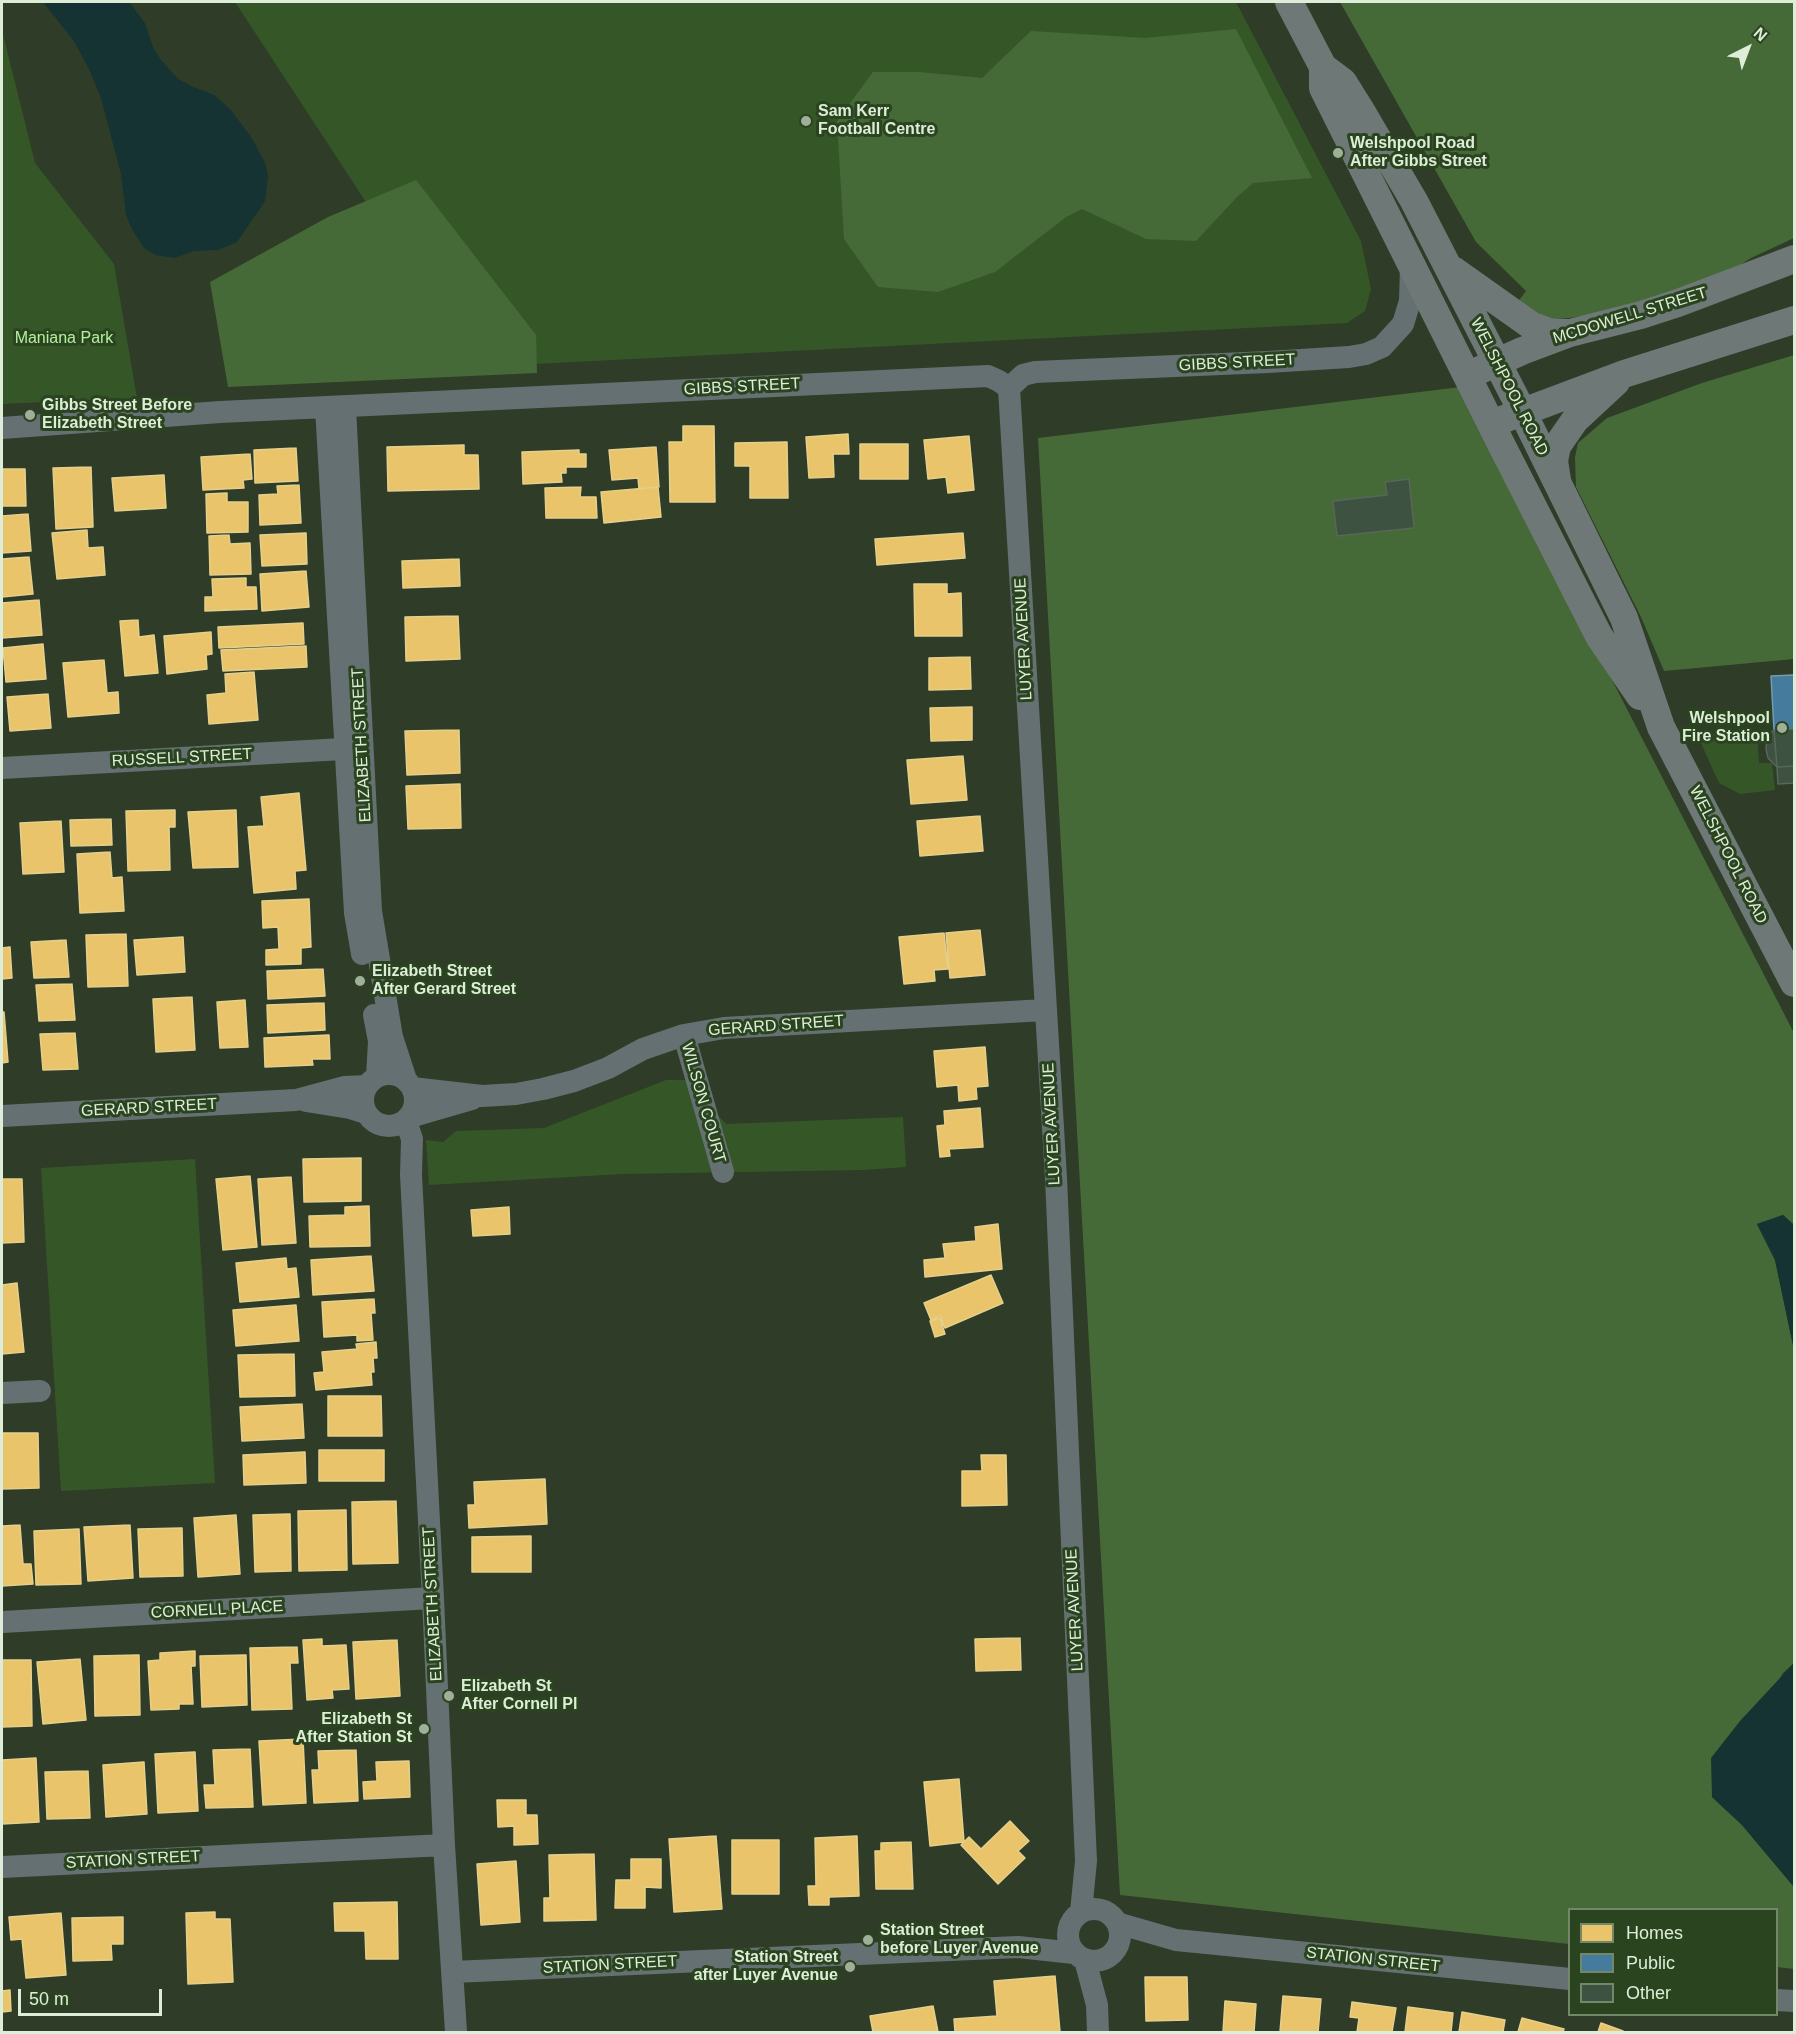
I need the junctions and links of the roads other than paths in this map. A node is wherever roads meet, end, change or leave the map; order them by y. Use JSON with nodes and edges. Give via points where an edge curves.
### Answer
{"nodes":[{"id":1,"x":1289,"y":2,"type":"edge"},
{"id":2,"x":1323,"y":67,"type":"junction"},
{"id":3,"x":1794,"y":260,"type":"edge"},
{"id":4,"x":1447,"y":265,"type":"junction"},
{"id":5,"x":1411,"y":266,"type":"junction"},
{"id":6,"x":1794,"y":320,"type":"edge"},
{"id":7,"x":1570,"y":333,"type":"junction"},
{"id":8,"x":1497,"y":363,"type":"junction"},
{"id":9,"x":1624,"y":374,"type":"junction"},
{"id":10,"x":1467,"y":376,"type":"junction"},
{"id":11,"x":1009,"y":388,"type":"junction"},
{"id":12,"x":336,"y":407,"type":"junction"},
{"id":13,"x":1522,"y":411,"type":"junction"},
{"id":14,"x":1491,"y":424,"type":"junction"},
{"id":15,"x":2,"y":428,"type":"edge"},
{"id":16,"x":1557,"y":480,"type":"junction"},
{"id":17,"x":1662,"y":727,"type":"junction"},
{"id":18,"x":354,"y":748,"type":"junction"},
{"id":19,"x":2,"y":768,"type":"edge"},
{"id":20,"x":1794,"y":983,"type":"edge"},
{"id":21,"x":1045,"y":1010,"type":"junction"},
{"id":22,"x":684,"y":1035,"type":"junction"},
{"id":23,"x":372,"y":1082,"type":"junction"},
{"id":24,"x":409,"y":1084,"type":"junction"},
{"id":25,"x":482,"y":1096,"type":"junction"},
{"id":26,"x":296,"y":1100,"type":"junction"},
{"id":27,"x":366,"y":1113,"type":"junction"},
{"id":28,"x":2,"y":1116,"type":"edge"},
{"id":29,"x":402,"y":1122,"type":"junction"},
{"id":30,"x":723,"y":1172,"type":"dead end"},
{"id":31,"x":40,"y":1391,"type":"dead end"},
{"id":32,"x":2,"y":1393,"type":"edge"},
{"id":33,"x":434,"y":1598,"type":"junction"},
{"id":34,"x":2,"y":1622,"type":"edge"},
{"id":35,"x":444,"y":1845,"type":"junction"},
{"id":36,"x":1086,"y":1861,"type":"junction"},
{"id":37,"x":2,"y":1867,"type":"edge"},
{"id":38,"x":1111,"y":1917,"type":"junction"},
{"id":39,"x":1075,"y":1919,"type":"junction"},
{"id":40,"x":1176,"y":1940,"type":"junction"},
{"id":41,"x":1018,"y":1947,"type":"junction"},
{"id":42,"x":1096,"y":1955,"type":"junction"},
{"id":43,"x":453,"y":1972,"type":"junction"},
{"id":44,"x":1568,"y":1979,"type":"edge"},
{"id":45,"x":1778,"y":2000,"type":"edge"},
{"id":46,"x":1794,"y":2001,"type":"edge"},
{"id":47,"x":456,"y":2032,"type":"edge"},
{"id":48,"x":1098,"y":2032,"type":"edge"}],
"edges":[{"from":1,"to":2,"type":"main road","name":"WELSHPOOL ROAD"},
{"from":2,"to":4,"type":"main road","name":"WELSHPOOL ROAD","via":[[1343,82]]},
{"from":2,"to":5,"type":"main road","name":"WELSHPOOL ROAD","via":[[1323,88]]},
{"from":3,"to":7,"type":"main road","name":"MCDOWELL STREET","via":[[1678,303]]},
{"from":4,"to":7,"type":"main road","via":[[1532,326]]},
{"from":4,"to":8,"type":"main road","name":"WELSHPOOL ROAD"},
{"from":5,"to":10,"type":"main road","name":"WELSHPOOL ROAD"},
{"from":5,"to":11,"type":"street","name":"GIBBS STREET","via":[[1410,301],[1403,324],[1382,347],[1366,354],[1035,372],[1023,375]]},
{"from":6,"to":9,"type":"main road"},
{"from":7,"to":8,"type":"main road","name":"MCDOWELL STREET"},
{"from":8,"to":10,"type":"main road","name":"MCDOWELL STREET"},
{"from":8,"to":13,"type":"main road","name":"WELSHPOOL ROAD"},
{"from":9,"to":13,"type":"main road"},
{"from":9,"to":16,"type":"main road","via":[[1575,420],[1557,446]]},
{"from":10,"to":14,"type":"main road","name":"WELSHPOOL ROAD"},
{"from":11,"to":12,"type":"street","name":"GIBBS STREET","via":[[988,376]]},
{"from":11,"to":21,"type":"street","name":"LUYER AVENUE"},
{"from":12,"to":15,"type":"street","name":"GIBBS STREET"},
{"from":12,"to":18,"type":"street","name":"ELIZABETH STREET"},
{"from":13,"to":14,"type":"main road"},
{"from":13,"to":16,"type":"main road","name":"WELSHPOOL ROAD"},
{"from":14,"to":17,"type":"main road","name":"WELSHPOOL ROAD","via":[[1599,636]]},
{"from":16,"to":17,"type":"main road","name":"WELSHPOOL ROAD","via":[[1624,618]]},
{"from":17,"to":20,"type":"main road","name":"WELSHPOOL ROAD"},
{"from":18,"to":19,"type":"street","name":"RUSSELL STREET"},
{"from":18,"to":23,"type":"street","name":"ELIZABETH STREET","via":[[355,913],[379,1041]]},
{"from":18,"to":24,"type":"street","name":"ELIZABETH STREET","via":[[371,910],[393,1037]]},
{"from":21,"to":22,"type":"street","name":"GERARD STREET","via":[[724,1028]]},
{"from":21,"to":36,"type":"street","name":"LUYER AVENUE"},
{"from":22,"to":25,"type":"street","name":"GERARD STREET","via":[[574,1081],[516,1094]]},
{"from":22,"to":30,"type":"street","name":"WILSON COURT"},
{"from":23,"to":24,"type":"street","via":[[392,1074]]},
{"from":23,"to":26,"type":"street","name":"GERARD STREET"},
{"from":23,"to":27,"type":"street","via":[[363,1100]]},
{"from":24,"to":25,"type":"street","name":"GERARD STREET"},
{"from":24,"to":29,"type":"street","via":[[416,1102]]},
{"from":25,"to":29,"type":"street","name":"GERARD STREET"},
{"from":26,"to":27,"type":"street","name":"GERARD STREET"},
{"from":26,"to":28,"type":"street","name":"GERARD STREET"},
{"from":27,"to":29,"type":"street","via":[[376,1124]]},
{"from":29,"to":33,"type":"street","name":"ELIZABETH STREET","via":[[412,1139]]},
{"from":31,"to":32,"type":"street"},
{"from":33,"to":34,"type":"street","name":"CORNELL PLACE"},
{"from":33,"to":35,"type":"street","name":"ELIZABETH STREET"},
{"from":35,"to":37,"type":"street","name":"STATION STREET"},
{"from":35,"to":43,"type":"street","name":"ELIZABETH STREET"},
{"from":36,"to":38,"type":"street","name":"LUYER AVENUE"},
{"from":36,"to":39,"type":"street","name":"LUYER AVENUE"},
{"from":38,"to":39,"type":"street","via":[[1093,1909]]},
{"from":38,"to":40,"type":"street","name":"STATION STREET"},
{"from":38,"to":42,"type":"street","via":[[1120,1931]]},
{"from":39,"to":41,"type":"street","name":"STATION STREET"},
{"from":39,"to":42,"type":"street","via":[[1068,1940]]},
{"from":40,"to":42,"type":"street","name":"STATION STREET"},
{"from":40,"to":44,"type":"street","name":"STATION STREET"},
{"from":41,"to":42,"type":"street","name":"STATION STREET"},
{"from":41,"to":43,"type":"street","name":"STATION STREET"},
{"from":42,"to":48,"type":"street"},
{"from":43,"to":47,"type":"street","name":"ELIZABETH STREET"},
{"from":45,"to":46,"type":"street"}]}
